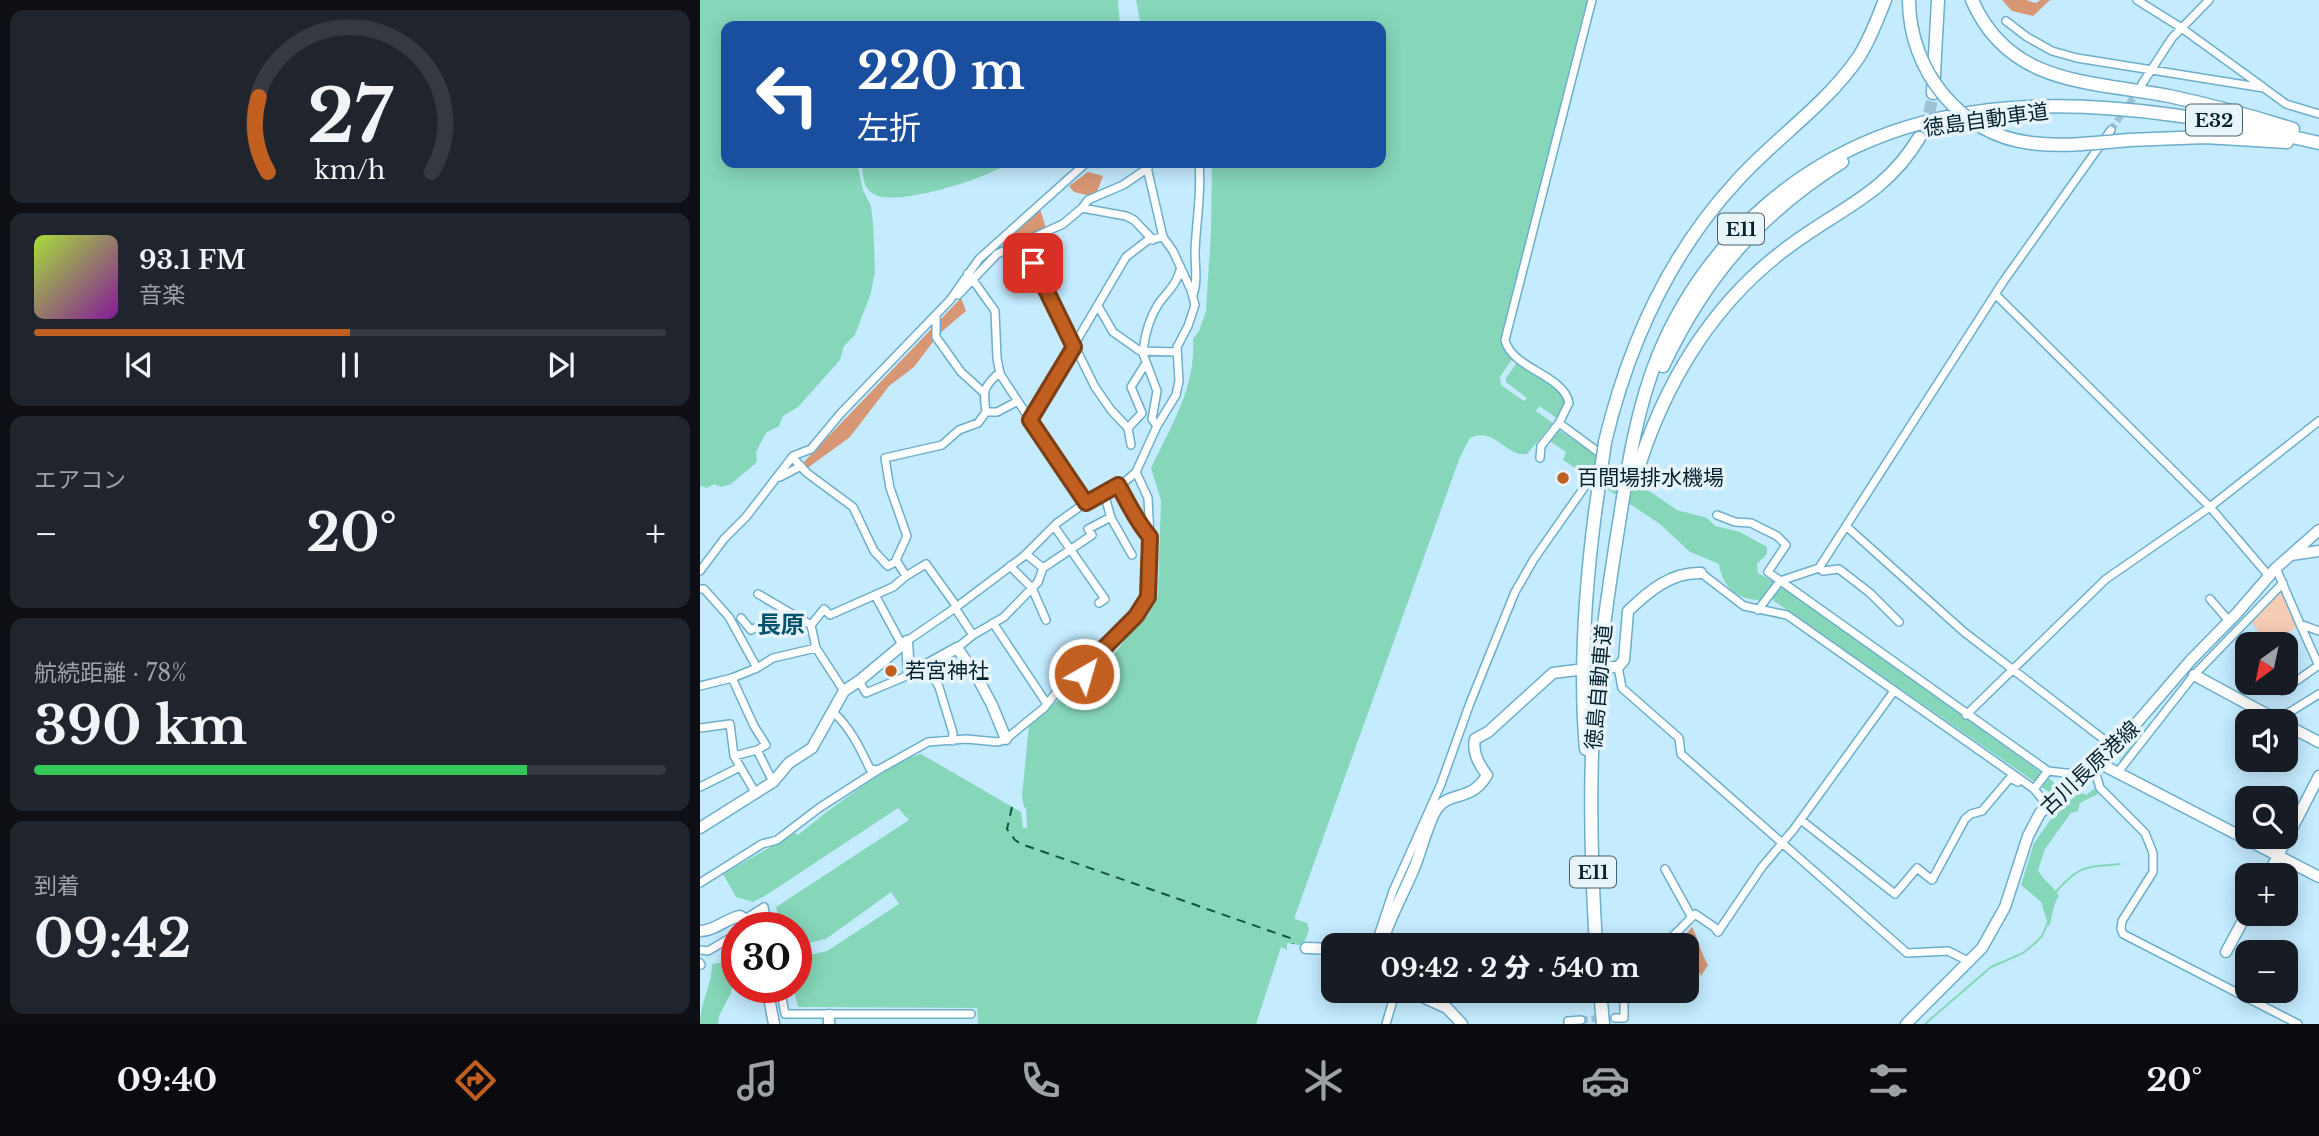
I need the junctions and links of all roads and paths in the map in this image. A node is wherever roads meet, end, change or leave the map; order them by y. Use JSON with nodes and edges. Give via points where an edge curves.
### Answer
{"nodes":[{"id":1,"x":1592,"y":0,"type":"edge"},
{"id":2,"x":1885,"y":0,"type":"edge"},
{"id":3,"x":1909,"y":0,"type":"edge"},
{"id":4,"x":1938,"y":0,"type":"edge"},
{"id":5,"x":1972,"y":0,"type":"edge"},
{"id":6,"x":2137,"y":0,"type":"edge"},
{"id":7,"x":2209,"y":0,"type":"edge"},
{"id":8,"x":2007,"y":20,"type":"dead end"},
{"id":9,"x":2180,"y":27,"type":"junction"},
{"id":10,"x":2151,"y":70,"type":"junction"},
{"id":11,"x":2142,"y":85,"type":"tunnel mouth"},
{"id":12,"x":2264,"y":88,"type":"junction"},
{"id":13,"x":1933,"y":93,"type":"tunnel mouth"},
{"id":14,"x":2319,"y":114,"type":"edge"},
{"id":15,"x":1941,"y":120,"type":"joint"},
{"id":16,"x":2111,"y":130,"type":"tunnel mouth"},
{"id":17,"x":1919,"y":138,"type":"tunnel mouth"},
{"id":18,"x":2319,"y":142,"type":"edge"},
{"id":19,"x":1080,"y":168,"type":"edge"},
{"id":20,"x":1144,"y":168,"type":"edge"},
{"id":21,"x":1147,"y":168,"type":"edge"},
{"id":22,"x":1199,"y":168,"type":"edge"},
{"id":23,"x":1083,"y":208,"type":"junction"},
{"id":24,"x":1163,"y":237,"type":"junction"},
{"id":25,"x":1153,"y":240,"type":"junction"},
{"id":26,"x":1023,"y":242,"type":"junction"},
{"id":27,"x":1180,"y":268,"type":"junction"},
{"id":28,"x":970,"y":276,"type":"junction"},
{"id":29,"x":1996,"y":295,"type":"junction"},
{"id":30,"x":1193,"y":296,"type":"junction"},
{"id":31,"x":1097,"y":306,"type":"junction"},
{"id":32,"x":936,"y":316,"type":"junction"},
{"id":33,"x":1074,"y":347,"type":"junction"},
{"id":34,"x":1142,"y":351,"type":"junction"},
{"id":35,"x":1177,"y":352,"type":"junction"},
{"id":36,"x":1146,"y":363,"type":"junction"},
{"id":37,"x":1000,"y":372,"type":"junction"},
{"id":38,"x":983,"y":392,"type":"junction"},
{"id":39,"x":1018,"y":401,"type":"junction"},
{"id":40,"x":986,"y":412,"type":"junction"},
{"id":41,"x":1030,"y":420,"type":"junction"},
{"id":42,"x":2319,"y":421,"type":"edge"},
{"id":43,"x":1557,"y":424,"type":"junction"},
{"id":44,"x":1157,"y":426,"type":"junction"},
{"id":45,"x":1128,"y":428,"type":"junction"},
{"id":46,"x":1131,"y":445,"type":"dead end"},
{"id":47,"x":792,"y":457,"type":"junction"},
{"id":48,"x":1606,"y":457,"type":"dead end"},
{"id":49,"x":1540,"y":458,"type":"dead end"},
{"id":50,"x":801,"y":466,"type":"junction"},
{"id":51,"x":1136,"y":472,"type":"junction"},
{"id":52,"x":775,"y":480,"type":"junction"},
{"id":53,"x":1588,"y":482,"type":"dead end"},
{"id":54,"x":1118,"y":485,"type":"junction"},
{"id":55,"x":1104,"y":493,"type":"junction"},
{"id":56,"x":1086,"y":503,"type":"junction"},
{"id":57,"x":2210,"y":507,"type":"junction"},
{"id":58,"x":1717,"y":515,"type":"dead end"},
{"id":59,"x":1111,"y":517,"type":"junction"},
{"id":60,"x":1054,"y":526,"type":"junction"},
{"id":61,"x":1846,"y":526,"type":"junction"},
{"id":62,"x":1619,"y":529,"type":"junction"},
{"id":63,"x":2319,"y":530,"type":"edge"},
{"id":64,"x":1150,"y":537,"type":"junction"},
{"id":65,"x":1071,"y":548,"type":"junction"},
{"id":66,"x":2319,"y":551,"type":"edge"},
{"id":67,"x":1026,"y":554,"type":"junction"},
{"id":68,"x":1132,"y":555,"type":"dead end"},
{"id":69,"x":2289,"y":555,"type":"junction"},
{"id":70,"x":897,"y":561,"type":"junction"},
{"id":71,"x":1010,"y":566,"type":"junction"},
{"id":72,"x":1042,"y":568,"type":"junction"},
{"id":73,"x":1819,"y":568,"type":"junction"},
{"id":74,"x":700,"y":571,"type":"edge"},
{"id":75,"x":2273,"y":572,"type":"junction"},
{"id":76,"x":1701,"y":573,"type":"joint"},
{"id":77,"x":906,"y":576,"type":"junction"},
{"id":78,"x":1778,"y":583,"type":"junction"},
{"id":79,"x":2283,"y":583,"type":"junction"},
{"id":80,"x":700,"y":589,"type":"edge"},
{"id":81,"x":1032,"y":589,"type":"junction"},
{"id":82,"x":758,"y":594,"type":"dead end"},
{"id":83,"x":875,"y":596,"type":"junction"},
{"id":84,"x":2210,"y":599,"type":"dead end"},
{"id":85,"x":1099,"y":603,"type":"dead end"},
{"id":86,"x":956,"y":608,"type":"junction"},
{"id":87,"x":1759,"y":608,"type":"junction"},
{"id":88,"x":786,"y":612,"type":"junction"},
{"id":89,"x":741,"y":618,"type":"dead end"},
{"id":90,"x":1045,"y":620,"type":"dead end"},
{"id":91,"x":2229,"y":621,"type":"junction"},
{"id":92,"x":1899,"y":622,"type":"dead end"},
{"id":93,"x":993,"y":623,"type":"junction"},
{"id":94,"x":2300,"y":624,"type":"junction"},
{"id":95,"x":811,"y":625,"type":"junction"},
{"id":96,"x":2319,"y":631,"type":"edge"},
{"id":97,"x":973,"y":635,"type":"junction"},
{"id":98,"x":905,"y":643,"type":"junction"},
{"id":99,"x":816,"y":648,"type":"junction"},
{"id":100,"x":957,"y":648,"type":"junction"},
{"id":101,"x":2319,"y":666,"type":"edge"},
{"id":102,"x":927,"y":667,"type":"junction"},
{"id":103,"x":1614,"y":667,"type":"joint"},
{"id":104,"x":757,"y":668,"type":"junction"},
{"id":105,"x":2011,"y":669,"type":"junction"},
{"id":106,"x":1577,"y":670,"type":"dead end"},
{"id":107,"x":909,"y":675,"type":"junction"},
{"id":108,"x":2194,"y":675,"type":"junction"},
{"id":109,"x":732,"y":678,"type":"junction"},
{"id":110,"x":2298,"y":680,"type":"edge"},
{"id":111,"x":859,"y":681,"type":"junction"},
{"id":112,"x":700,"y":686,"type":"edge"},
{"id":113,"x":844,"y":691,"type":"junction"},
{"id":114,"x":1894,"y":691,"type":"junction"},
{"id":115,"x":2319,"y":694,"type":"edge"},
{"id":116,"x":1047,"y":704,"type":"junction"},
{"id":117,"x":2256,"y":709,"type":"edge"},
{"id":118,"x":2296,"y":709,"type":"edge"},
{"id":119,"x":833,"y":712,"type":"junction"},
{"id":120,"x":1966,"y":715,"type":"junction"},
{"id":121,"x":700,"y":728,"type":"edge"},
{"id":122,"x":2298,"y":731,"type":"edge"},
{"id":123,"x":1006,"y":739,"type":"junction"},
{"id":124,"x":952,"y":741,"type":"junction"},
{"id":125,"x":2319,"y":742,"type":"edge"},
{"id":126,"x":2115,"y":748,"type":"junction"},
{"id":127,"x":757,"y":750,"type":"junction"},
{"id":128,"x":734,"y":756,"type":"junction"},
{"id":129,"x":2096,"y":765,"type":"junction"},
{"id":130,"x":740,"y":767,"type":"junction"},
{"id":131,"x":878,"y":770,"type":"junction"},
{"id":132,"x":2048,"y":772,"type":"junction"},
{"id":133,"x":2118,"y":772,"type":"junction"},
{"id":134,"x":2083,"y":775,"type":"junction"},
{"id":135,"x":2319,"y":776,"type":"edge"},
{"id":136,"x":773,"y":782,"type":"junction"},
{"id":137,"x":700,"y":787,"type":"edge"},
{"id":138,"x":2033,"y":787,"type":"junction"},
{"id":139,"x":756,"y":794,"type":"junction"},
{"id":140,"x":1591,"y":799,"type":"junction"},
{"id":141,"x":2050,"y":804,"type":"junction"},
{"id":142,"x":1801,"y":820,"type":"junction"},
{"id":143,"x":700,"y":828,"type":"edge"},
{"id":144,"x":1782,"y":844,"type":"junction"},
{"id":145,"x":2278,"y":855,"type":"junction"},
{"id":146,"x":2274,"y":863,"type":"edge"},
{"id":147,"x":1665,"y":869,"type":"dead end"},
{"id":148,"x":2319,"y":877,"type":"edge"},
{"id":149,"x":700,"y":883,"type":"edge"},
{"id":150,"x":1690,"y":916,"type":"junction"},
{"id":151,"x":721,"y":924,"type":"edge"},
{"id":152,"x":2240,"y":926,"type":"edge"},
{"id":153,"x":700,"y":931,"type":"edge"},
{"id":154,"x":1379,"y":933,"type":"edge"},
{"id":155,"x":1385,"y":933,"type":"edge"},
{"id":156,"x":1596,"y":933,"type":"edge"},
{"id":157,"x":1675,"y":933,"type":"edge"},
{"id":158,"x":721,"y":942,"type":"edge"},
{"id":159,"x":1306,"y":948,"type":"dead end"},
{"id":160,"x":1321,"y":949,"type":"edge"},
{"id":161,"x":700,"y":950,"type":"edge"},
{"id":162,"x":2226,"y":952,"type":"dead end"},
{"id":163,"x":1970,"y":962,"type":"junction"},
{"id":164,"x":769,"y":1003,"type":"edge"},
{"id":165,"x":783,"y":1003,"type":"edge"},
{"id":166,"x":1392,"y":1003,"type":"edge"},
{"id":167,"x":1436,"y":1003,"type":"edge"},
{"id":168,"x":1601,"y":1003,"type":"edge"},
{"id":169,"x":1625,"y":1003,"type":"edge"},
{"id":170,"x":785,"y":1014,"type":"junction"},
{"id":171,"x":928,"y":1014,"type":"junction"},
{"id":172,"x":971,"y":1014,"type":"dead end"},
{"id":173,"x":1615,"y":1018,"type":"dead end"},
{"id":174,"x":829,"y":1020,"type":"edge"},
{"id":175,"x":1581,"y":1020,"type":"dead end"},
{"id":176,"x":774,"y":1024,"type":"edge"},
{"id":177,"x":786,"y":1024,"type":"edge"},
{"id":178,"x":927,"y":1024,"type":"edge"},
{"id":179,"x":1386,"y":1024,"type":"edge"},
{"id":180,"x":1462,"y":1024,"type":"edge"},
{"id":181,"x":1568,"y":1024,"type":"edge"},
{"id":182,"x":1603,"y":1024,"type":"edge"},
{"id":183,"x":1906,"y":1024,"type":"edge"},
{"id":184,"x":2298,"y":1024,"type":"edge"}],
"edges":[{"from":1,"to":43,"type":"street","via":[[1505,340],[1510,351],[1565,392],[1569,404]]},
{"from":2,"to":140,"type":"highway","bridge":true,"via":[[1868,41],[1850,68],[1735,182],[1702,223],[1658,293],[1634,346],[1605,442],[1586,607],[1583,711]]},
{"from":3,"to":18,"type":"highway","bridge":true,"via":[[1911,29],[1929,77],[1949,102],[1979,125],[2004,136],[2029,143],[2205,137]]},
{"from":4,"to":13,"type":"highway"},
{"from":5,"to":18,"type":"highway","via":[[2002,44],[2040,69],[2063,78],[2210,105]]},
{"from":6,"to":9,"type":"street"},
{"from":7,"to":9,"type":"street"},
{"from":8,"to":10,"type":"street","via":[[2052,51]]},
{"from":9,"to":10,"type":"street"},
{"from":9,"to":12,"type":"street"},
{"from":10,"to":11,"type":"street"},
{"from":10,"to":12,"type":"street"},
{"from":12,"to":14,"type":"street","via":[[2286,104]]},
{"from":15,"to":18,"type":"highway","name":"徳島自動車道","number":"E32","via":[[1979,110],[2025,106],[2107,109],[2229,122]]},
{"from":15,"to":62,"type":"highway","name":"徳島自動車道","number":"E11","via":[[1886,133],[1786,188],[1738,232],[1703,274],[1671,326],[1651,376]]},
{"from":16,"to":29,"type":"street"},
{"from":17,"to":62,"type":"highway","via":[[1882,184],[1780,252],[1725,304],[1683,364],[1658,414]]},
{"from":19,"to":28,"type":"street","via":[[979,259]]},
{"from":20,"to":23,"type":"street","via":[[1123,185],[1088,200]]},
{"from":21,"to":24,"type":"street"},
{"from":22,"to":30,"type":"street"},
{"from":23,"to":25,"type":"street","via":[[1126,216]]},
{"from":23,"to":26,"type":"street","via":[[1063,224]]},
{"from":24,"to":25,"type":"street"},
{"from":24,"to":27,"type":"street"},
{"from":25,"to":31,"type":"street","via":[[1126,257]]},
{"from":26,"to":28,"type":"street","via":[[997,254]]},
{"from":26,"to":33,"type":"street"},
{"from":27,"to":30,"type":"street"},
{"from":27,"to":34,"type":"street","via":[[1178,279],[1149,323]]},
{"from":28,"to":32,"type":"street"},
{"from":28,"to":37,"type":"street","via":[[995,310]]},
{"from":29,"to":57,"type":"street"},
{"from":29,"to":61,"type":"street"},
{"from":30,"to":35,"type":"street","via":[[1195,305]]},
{"from":31,"to":33,"type":"street"},
{"from":31,"to":34,"type":"street","via":[[1113,332]]},
{"from":32,"to":38,"type":"street","via":[[936,337],[961,372]]},
{"from":32,"to":47,"type":"street","via":[[811,449]]},
{"from":33,"to":41,"type":"street"},
{"from":33,"to":45,"type":"street","via":[[1095,387]]},
{"from":34,"to":35,"type":"street"},
{"from":34,"to":36,"type":"street"},
{"from":35,"to":44,"type":"street","via":[[1176,395]]},
{"from":36,"to":44,"type":"street","via":[[1157,391],[1152,419]]},
{"from":36,"to":45,"type":"street","via":[[1131,387],[1142,413]]},
{"from":37,"to":38,"type":"street"},
{"from":37,"to":39,"type":"street"},
{"from":38,"to":40,"type":"street"},
{"from":39,"to":40,"type":"street","via":[[998,412]]},
{"from":39,"to":41,"type":"street"},
{"from":40,"to":70,"type":"street","via":[[978,423],[959,430],[942,445],[886,458],[890,488],[907,536]]},
{"from":41,"to":56,"type":"street"},
{"from":42,"to":57,"type":"street"},
{"from":43,"to":48,"type":"street"},
{"from":43,"to":49,"type":"street","via":[[1541,446]]},
{"from":44,"to":51,"type":"street"},
{"from":45,"to":46,"type":"street"},
{"from":47,"to":50,"type":"street"},
{"from":47,"to":52,"type":"street"},
{"from":50,"to":52,"type":"street"},
{"from":50,"to":70,"type":"street","via":[[853,507],[874,551],[888,566]]},
{"from":51,"to":54,"type":"street"},
{"from":51,"to":64,"type":"street","via":[[1148,498]]},
{"from":52,"to":74,"type":"street"},
{"from":53,"to":154,"type":"street","via":[[1515,592]]},
{"from":54,"to":55,"type":"street"},
{"from":54,"to":64,"type":"street","via":[[1135,520]]},
{"from":55,"to":56,"type":"street"},
{"from":55,"to":59,"type":"street"},
{"from":56,"to":60,"type":"street"},
{"from":57,"to":75,"type":"street"},
{"from":57,"to":105,"type":"street","via":[[2106,579]]},
{"from":58,"to":78,"type":"street","via":[[1735,523],[1751,523],[1786,545],[1768,572]]},
{"from":59,"to":65,"type":"street","via":[[1088,529],[1092,535]]},
{"from":59,"to":68,"type":"street"},
{"from":60,"to":65,"type":"street"},
{"from":60,"to":67,"type":"street"},
{"from":61,"to":73,"type":"street"},
{"from":61,"to":105,"type":"street"},
{"from":62,"to":140,"type":"highway","name":"徳島自動車道","number":"E11","via":[[1602,643]]},
{"from":63,"to":69,"type":"main road","name":"古川長原港線"},
{"from":64,"to":116,"type":"street","via":[[1148,597],[1084,674],[1066,680]]},
{"from":65,"to":72,"type":"street"},
{"from":65,"to":85,"type":"street","via":[[1105,599]]},
{"from":66,"to":69,"type":"main road"},
{"from":67,"to":71,"type":"street"},
{"from":67,"to":72,"type":"street"},
{"from":69,"to":75,"type":"main road","name":"古川長原港線"},
{"from":70,"to":77,"type":"street"},
{"from":71,"to":81,"type":"street"},
{"from":71,"to":86,"type":"street"},
{"from":72,"to":81,"type":"street"},
{"from":73,"to":78,"type":"street"},
{"from":73,"to":92,"type":"street","via":[[1839,569]]},
{"from":75,"to":79,"type":"street"},
{"from":75,"to":91,"type":"main road","name":"古川長原港線"},
{"from":76,"to":87,"type":"street","via":[[1744,606]]},
{"from":76,"to":103,"type":"main road","via":[[1673,576],[1628,611],[1624,660]]},
{"from":77,"to":83,"type":"street"},
{"from":77,"to":86,"type":"street","via":[[926,564]]},
{"from":78,"to":87,"type":"street"},
{"from":78,"to":120,"type":"street"},
{"from":79,"to":94,"type":"street"},
{"from":79,"to":108,"type":"street"},
{"from":80,"to":104,"type":"street","via":[[729,617]]},
{"from":81,"to":90,"type":"street"},
{"from":81,"to":93,"type":"street"},
{"from":82,"to":88,"type":"street"},
{"from":83,"to":95,"type":"street","via":[[830,615],[824,609]]},
{"from":83,"to":98,"type":"street"},
{"from":84,"to":91,"type":"street"},
{"from":86,"to":97,"type":"street"},
{"from":86,"to":98,"type":"street"},
{"from":87,"to":114,"type":"street","via":[[1787,615]]},
{"from":88,"to":89,"type":"street","via":[[751,630]]},
{"from":88,"to":95,"type":"street"},
{"from":91,"to":126,"type":"main road","name":"古川長原港線"},
{"from":93,"to":97,"type":"street"},
{"from":93,"to":116,"type":"street"},
{"from":94,"to":96,"type":"street"},
{"from":94,"to":101,"type":"street"},
{"from":95,"to":99,"type":"street"},
{"from":97,"to":100,"type":"street"},
{"from":98,"to":107,"type":"main road"},
{"from":98,"to":111,"type":"main road"},
{"from":99,"to":104,"type":"street","via":[[774,658]]},
{"from":99,"to":113,"type":"street"},
{"from":100,"to":102,"type":"main road"},
{"from":100,"to":123,"type":"main road","via":[[976,675]]},
{"from":101,"to":110,"type":"street"},
{"from":102,"to":107,"type":"main road"},
{"from":102,"to":124,"type":"street","via":[[939,687]]},
{"from":103,"to":144,"type":"street","via":[[1622,688],[1679,738],[1681,754]]},
{"from":104,"to":109,"type":"street"},
{"from":105,"to":120,"type":"street"},
{"from":105,"to":126,"type":"street"},
{"from":106,"to":155,"type":"main road","via":[[1553,673],[1475,739],[1477,761],[1487,775],[1473,792],[1447,799],[1437,810]]},
{"from":107,"to":111,"type":"street","via":[[866,693]]},
{"from":108,"to":117,"type":"main road"},
{"from":108,"to":133,"type":"street"},
{"from":109,"to":112,"type":"street"},
{"from":109,"to":127,"type":"street","via":[[766,745]]},
{"from":111,"to":113,"type":"main road"},
{"from":113,"to":119,"type":"main road"},
{"from":114,"to":138,"type":"street"},
{"from":114,"to":142,"type":"street"},
{"from":115,"to":118,"type":"street"},
{"from":116,"to":123,"type":"street"},
{"from":119,"to":131,"type":"street","via":[[870,769]]},
{"from":119,"to":136,"type":"main road","via":[[812,748],[789,763]]},
{"from":120,"to":132,"type":"street"},
{"from":121,"to":128,"type":"street","via":[[730,723]]},
{"from":122,"to":125,"type":"main road"},
{"from":123,"to":124,"type":"street"},
{"from":124,"to":131,"type":"street","via":[[928,742]]},
{"from":126,"to":129,"type":"main road","name":"古川長原港線"},
{"from":127,"to":128,"type":"street"},
{"from":127,"to":136,"type":"street"},
{"from":128,"to":130,"type":"street"},
{"from":129,"to":133,"type":"main road"},
{"from":129,"to":134,"type":"main road","name":"古川長原港線"},
{"from":129,"to":184,"type":"street","via":[[2100,788],[2145,834],[2153,853],[2153,872],[2122,921],[2123,934]]},
{"from":130,"to":137,"type":"street"},
{"from":130,"to":139,"type":"street"},
{"from":131,"to":149,"type":"street","via":[[777,840],[762,844]]},
{"from":132,"to":134,"type":"street"},
{"from":132,"to":138,"type":"street"},
{"from":133,"to":145,"type":"main road"},
{"from":134,"to":141,"type":"main road","name":"古川長原港線"},
{"from":135,"to":145,"type":"main road"},
{"from":136,"to":139,"type":"main road"},
{"from":138,"to":141,"type":"street"},
{"from":138,"to":142,"type":"street","via":[[2010,778],[1982,811],[1961,824],[1932,880],[1917,868],[1895,894]]},
{"from":139,"to":143,"type":"main road"},
{"from":140,"to":156,"type":"highway","name":"徳島自動車道","number":"E11"},
{"from":141,"to":163,"type":"main road","name":"古川長原港線","via":[[2028,836],[1998,922]]},
{"from":142,"to":144,"type":"street"},
{"from":144,"to":150,"type":"street","via":[[1718,932],[1695,914]]},
{"from":144,"to":163,"type":"street","via":[[1907,953],[1948,951]]},
{"from":145,"to":146,"type":"main road"},
{"from":145,"to":148,"type":"main road"},
{"from":147,"to":150,"type":"street"},
{"from":150,"to":157,"type":"street"},
{"from":151,"to":153,"type":"main road"},
{"from":152,"to":162,"type":"main road"},
{"from":158,"to":161,"type":"street","via":[[708,951]]},
{"from":159,"to":160,"type":"main road"},
{"from":163,"to":183,"type":"main road","name":"古川長原港線"},
{"from":164,"to":176,"type":"main road"},
{"from":165,"to":170,"type":"street"},
{"from":166,"to":179,"type":"street"},
{"from":167,"to":180,"type":"main road"},
{"from":168,"to":182,"type":"highway"},
{"from":169,"to":173,"type":"street","via":[[1624,1018]]},
{"from":170,"to":174,"type":"street"},
{"from":170,"to":177,"type":"street"},
{"from":171,"to":172,"type":"street"},
{"from":171,"to":174,"type":"street"},
{"from":171,"to":178,"type":"street"},
{"from":175,"to":181,"type":"street"}]}
